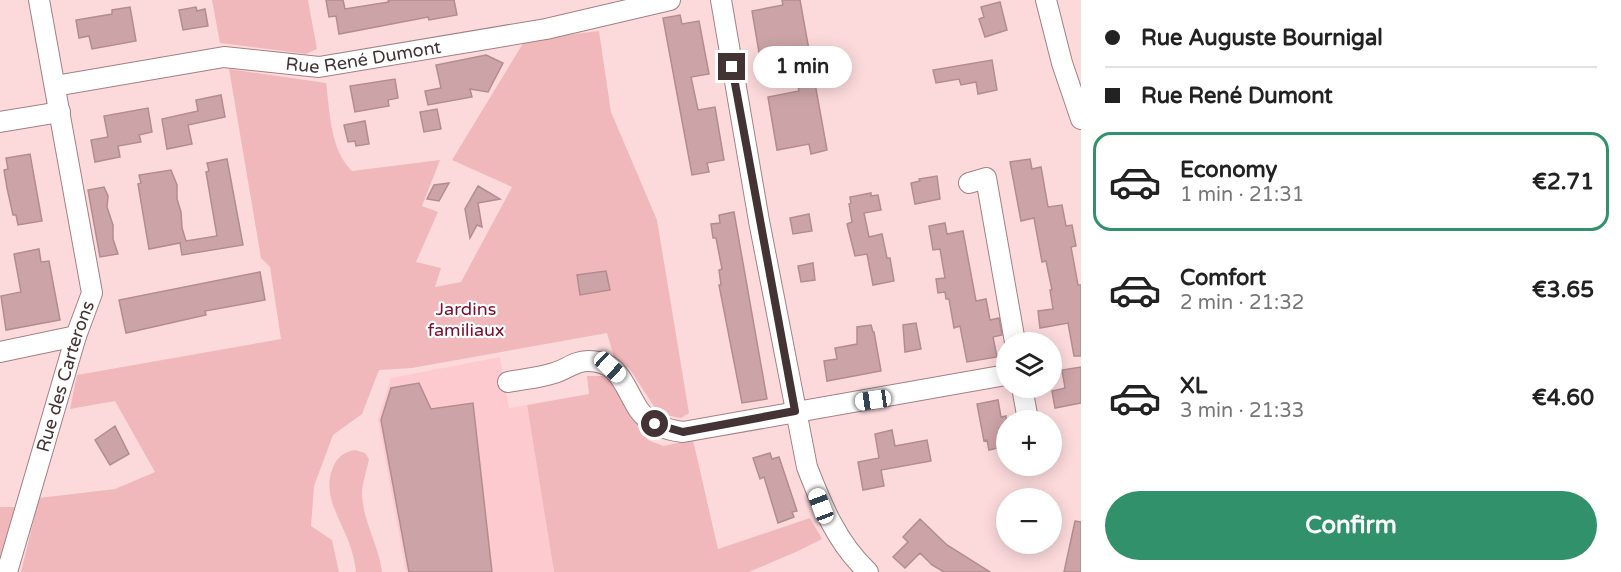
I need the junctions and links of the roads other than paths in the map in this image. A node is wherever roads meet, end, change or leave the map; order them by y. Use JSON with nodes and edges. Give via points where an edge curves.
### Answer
{"nodes":[{"id":1,"x":39,"y":0,"type":"edge"},
{"id":2,"x":670,"y":0,"type":"edge"},
{"id":3,"x":721,"y":0,"type":"edge"},
{"id":4,"x":1046,"y":0,"type":"edge"},
{"id":5,"x":55,"y":86,"type":"junction"},
{"id":6,"x":60,"y":112,"type":"junction"},
{"id":7,"x":1081,"y":119,"type":"edge"},
{"id":8,"x":0,"y":122,"type":"edge"},
{"id":9,"x":969,"y":183,"type":"dead end"},
{"id":10,"x":1013,"y":332,"type":"edge"},
{"id":11,"x":76,"y":336,"type":"junction"},
{"id":12,"x":0,"y":352,"type":"edge"},
{"id":13,"x":996,"y":377,"type":"edge"},
{"id":14,"x":508,"y":382,"type":"dead end"},
{"id":15,"x":795,"y":411,"type":"junction"},
{"id":16,"x":7,"y":572,"type":"edge"},
{"id":17,"x":868,"y":572,"type":"edge"}],
"edges":[{"from":1,"to":5,"type":"street","name":"Rue des Carterons"},
{"from":2,"to":5,"type":"street","name":"Rue René Dumont","via":[[546,29],[319,67],[224,57]]},
{"from":3,"to":15,"type":"street"},
{"from":4,"to":7,"type":"street"},
{"from":5,"to":6,"type":"street","name":"Rue des Carterons"},
{"from":6,"to":8,"type":"street"},
{"from":6,"to":11,"type":"street","name":"Rue des Carterons","via":[[92,293]]},
{"from":9,"to":10,"type":"street","via":[[986,178]]},
{"from":11,"to":12,"type":"street"},
{"from":11,"to":16,"type":"street","name":"Rue des Carterons"},
{"from":13,"to":15,"type":"street"},
{"from":14,"to":15,"type":"street","via":[[556,373],[570,364],[591,361],[610,367],[622,377],[640,411],[655,424],[683,432]]},
{"from":15,"to":17,"type":"street","via":[[807,467],[821,506],[835,531]]}]}
